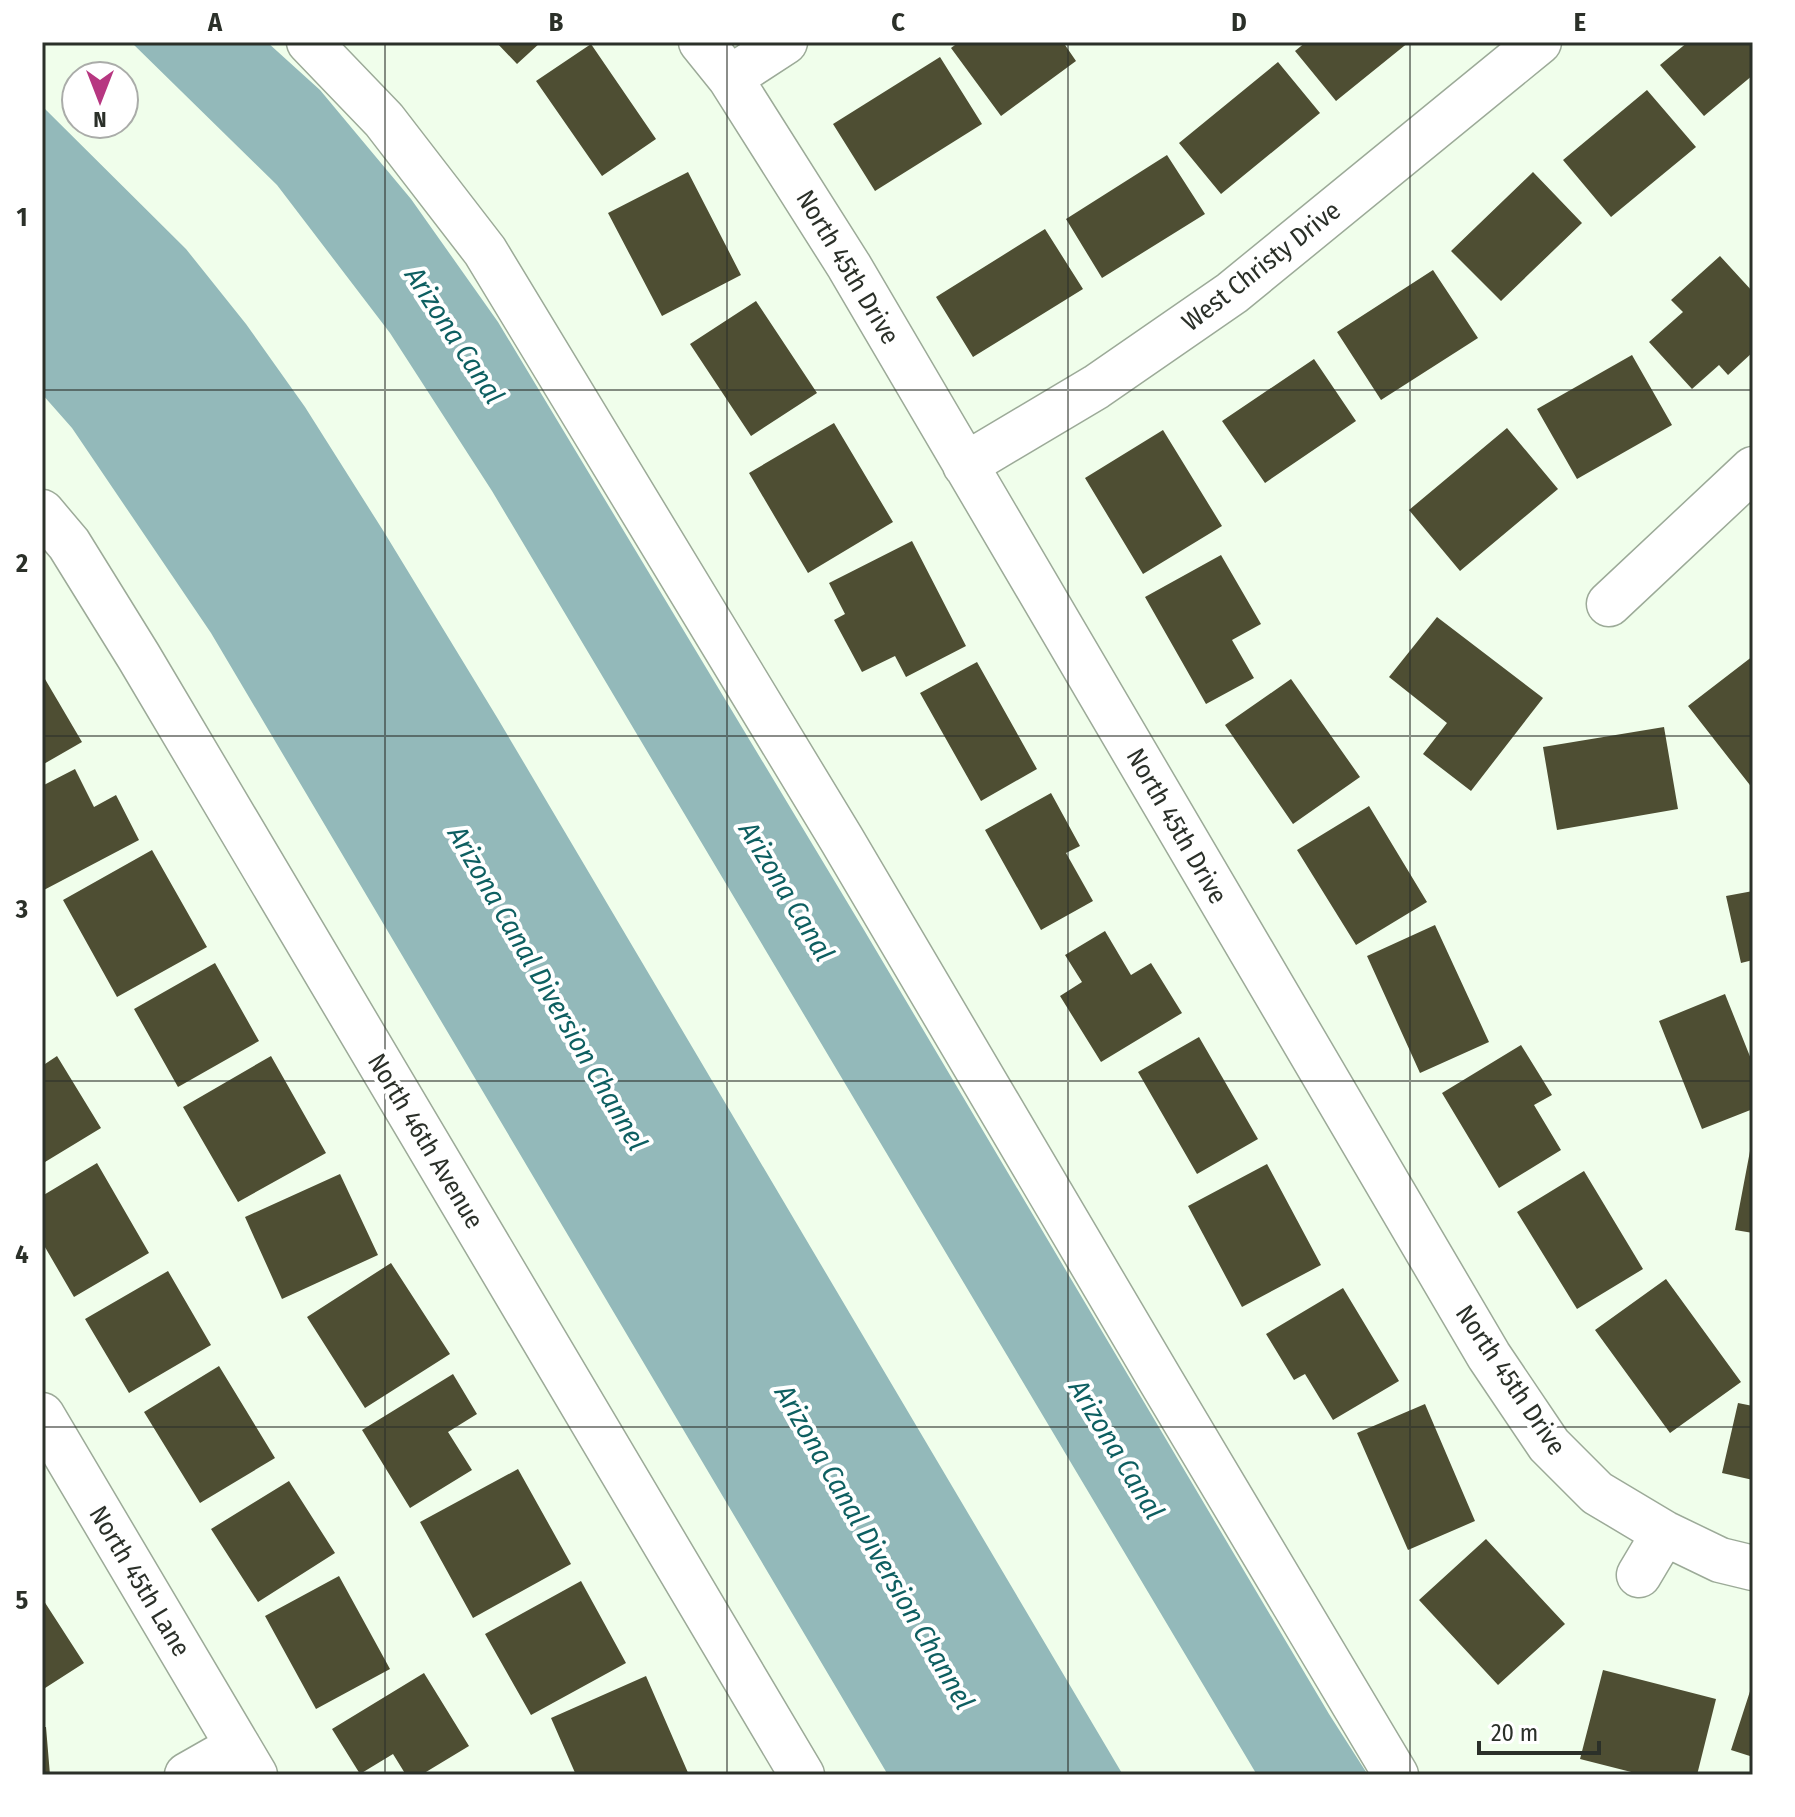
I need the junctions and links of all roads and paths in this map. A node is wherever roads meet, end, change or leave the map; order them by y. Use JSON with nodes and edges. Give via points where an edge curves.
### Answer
{"nodes":[{"id":1,"x":309,"y":42,"type":"edge"},
{"id":2,"x":701,"y":42,"type":"edge"},
{"id":3,"x":785,"y":42,"type":"edge"},
{"id":4,"x":1539,"y":42,"type":"edge"},
{"id":5,"x":730,"y":78,"type":"junction"},
{"id":6,"x":965,"y":465,"type":"junction"},
{"id":7,"x":1753,"y":469,"type":"edge"},
{"id":8,"x":42,"y":512,"type":"edge"},
{"id":9,"x":1609,"y":604,"type":"dead end"},
{"id":10,"x":42,"y":1415,"type":"edge"},
{"id":11,"x":1664,"y":1533,"type":"junction"},
{"id":12,"x":1753,"y":1568,"type":"edge"},
{"id":13,"x":1639,"y":1575,"type":"dead end"},
{"id":14,"x":246,"y":1761,"type":"edge"},
{"id":15,"x":187,"y":1775,"type":"edge"},
{"id":16,"x":802,"y":1775,"type":"edge"},
{"id":17,"x":1396,"y":1775,"type":"edge"}],
"edges":[{"from":1,"to":17,"type":"street","via":[[384,120],[485,251],[834,826]]},
{"from":2,"to":5,"type":"street","name":"North 45th Drive"},
{"from":3,"to":5,"type":"street"},
{"from":4,"to":6,"type":"street","name":"West Christy Drive","via":[[1232,293],[1096,387]]},
{"from":5,"to":6,"type":"street","name":"North 45th Drive","via":[[849,266]]},
{"from":6,"to":11,"type":"street","name":"North 45th Drive","via":[[1489,1356],[1549,1445],[1597,1493]]},
{"from":7,"to":9,"type":"street"},
{"from":8,"to":16,"type":"street","name":"North 46th Avenue","via":[[69,544],[147,671]]},
{"from":10,"to":14,"type":"street","name":"North 45th Lane"},
{"from":11,"to":12,"type":"street","name":"North 45th Drive","via":[[1720,1560]]},
{"from":11,"to":13,"type":"street"},
{"from":14,"to":15,"type":"street","name":"North 45th Lane"}]}
